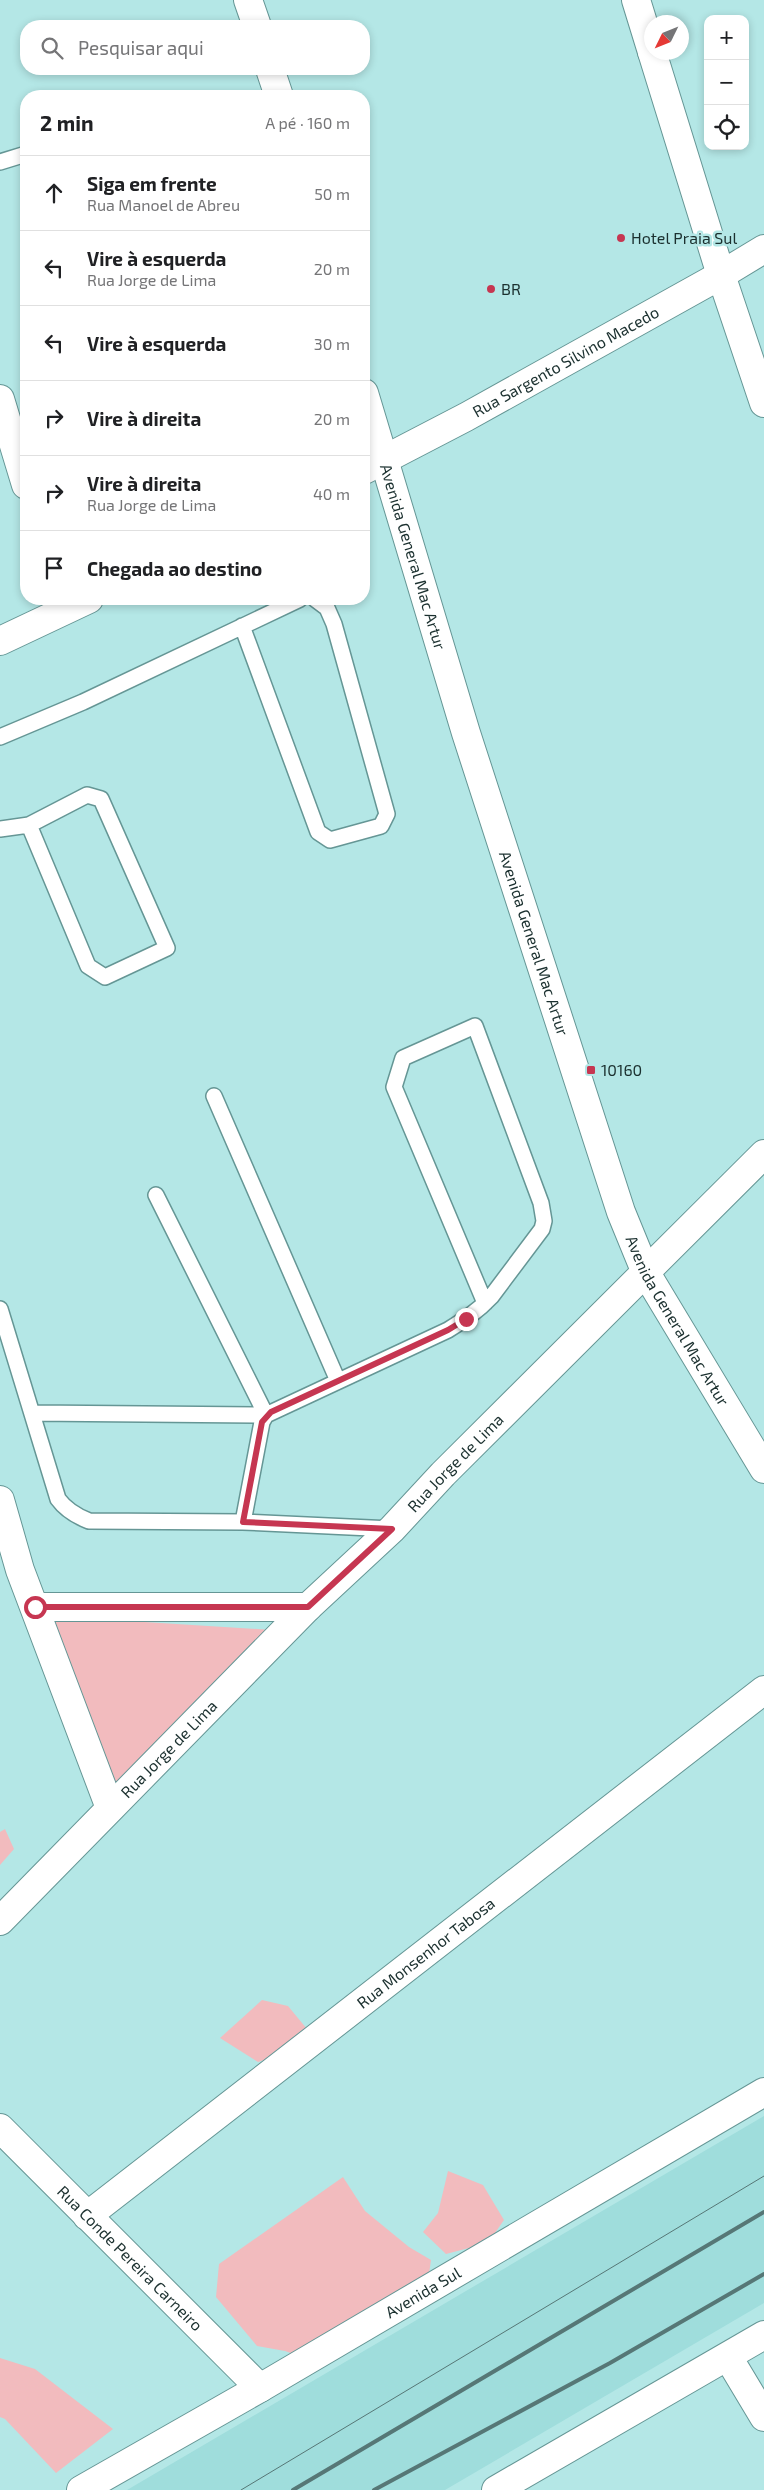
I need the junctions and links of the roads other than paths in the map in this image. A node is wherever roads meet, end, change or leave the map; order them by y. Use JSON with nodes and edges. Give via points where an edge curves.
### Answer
{"nodes":[{"id":1,"x":248,"y":0,"type":"edge"},
{"id":2,"x":636,"y":0,"type":"edge"},
{"id":3,"x":254,"y":20,"type":"edge"},
{"id":4,"x":644,"y":26,"type":"edge"},
{"id":5,"x":654,"y":60,"type":"edge"},
{"id":6,"x":272,"y":75,"type":"edge"},
{"id":7,"x":277,"y":90,"type":"edge"},
{"id":8,"x":20,"y":156,"type":"edge"},
{"id":9,"x":0,"y":162,"type":"edge"},
{"id":10,"x":764,"y":249,"type":"edge"},
{"id":11,"x":721,"y":275,"type":"junction"},
{"id":12,"x":0,"y":399,"type":"edge"},
{"id":13,"x":764,"y":403,"type":"edge"},
{"id":14,"x":370,"y":437,"type":"edge"},
{"id":15,"x":20,"y":465,"type":"edge"},
{"id":16,"x":374,"y":466,"type":"edge"},
{"id":17,"x":62,"y":605,"type":"edge"},
{"id":18,"x":287,"y":605,"type":"edge"},
{"id":19,"x":323,"y":605,"type":"edge"},
{"id":20,"x":242,"y":626,"type":"junction"},
{"id":21,"x":0,"y":641,"type":"edge"},
{"id":22,"x":0,"y":737,"type":"edge"},
{"id":23,"x":29,"y":825,"type":"junction"},
{"id":24,"x":0,"y":829,"type":"edge"},
{"id":25,"x":214,"y":1096,"type":"dead end"},
{"id":26,"x":764,"y":1154,"type":"edge"},
{"id":27,"x":156,"y":1195,"type":"dead end"},
{"id":28,"x":646,"y":1273,"type":"junction"},
{"id":29,"x":485,"y":1303,"type":"junction"},
{"id":30,"x":0,"y":1309,"type":"edge"},
{"id":31,"x":338,"y":1381,"type":"junction"},
{"id":32,"x":32,"y":1413,"type":"junction"},
{"id":33,"x":266,"y":1415,"type":"junction"},
{"id":34,"x":764,"y":1469,"type":"edge"},
{"id":35,"x":0,"y":1500,"type":"edge"},
{"id":36,"x":243,"y":1522,"type":"junction"},
{"id":37,"x":392,"y":1529,"type":"junction"},
{"id":38,"x":10,"y":1570,"type":"edge"},
{"id":39,"x":35,"y":1607,"type":"junction"},
{"id":40,"x":308,"y":1607,"type":"junction"},
{"id":41,"x":764,"y":1690,"type":"edge"},
{"id":42,"x":110,"y":1808,"type":"junction"},
{"id":43,"x":0,"y":1921,"type":"edge"},
{"id":44,"x":764,"y":2092,"type":"edge"},
{"id":45,"x":0,"y":2128,"type":"edge"},
{"id":46,"x":87,"y":2216,"type":"junction"},
{"id":47,"x":764,"y":2335,"type":"edge"},
{"id":48,"x":728,"y":2357,"type":"junction"},
{"id":49,"x":260,"y":2388,"type":"junction"},
{"id":50,"x":764,"y":2417,"type":"edge"},
{"id":51,"x":82,"y":2490,"type":"edge"},
{"id":52,"x":496,"y":2490,"type":"edge"}],
"edges":[{"from":1,"to":3,"type":"street"},
{"from":2,"to":4,"type":"street"},
{"from":5,"to":11,"type":"street"},
{"from":6,"to":7,"type":"street"},
{"from":8,"to":9,"type":"lane"},
{"from":10,"to":11,"type":"street","name":"Rua Sargento Silvino Macedo"},
{"from":11,"to":13,"type":"street"},
{"from":11,"to":16,"type":"street","name":"Rua Sargento Silvino Macedo"},
{"from":12,"to":15,"type":"street"},
{"from":14,"to":16,"type":"street","name":"Avenida General Mac Artur"},
{"from":16,"to":28,"type":"street","name":"Avenida General Mac Artur","via":[[466,733],[589,1118]]},
{"from":17,"to":21,"type":"street"},
{"from":18,"to":20,"type":"lane"},
{"from":19,"to":20,"type":"lane","via":[[337,634],[387,814],[381,826],[330,840],[318,832]]},
{"from":20,"to":22,"type":"lane","via":[[83,702]]},
{"from":23,"to":23,"type":"lane","via":[[87,795],[101,799],[167,948],[105,977],[88,966]]},
{"from":23,"to":24,"type":"lane"},
{"from":25,"to":31,"type":"lane"},
{"from":26,"to":28,"type":"street","name":"Rua Jorge de Lima"},
{"from":27,"to":33,"type":"lane"},
{"from":28,"to":34,"type":"street","name":"Avenida General Mac Artur"},
{"from":28,"to":37,"type":"street","name":"Rua Jorge de Lima","via":[[443,1474]]},
{"from":29,"to":29,"type":"lane","via":[[394,1087],[403,1058],[475,1026],[541,1203],[544,1221],[538,1236]]},
{"from":29,"to":31,"type":"lane","via":[[448,1330]]},
{"from":30,"to":32,"type":"lane"},
{"from":31,"to":33,"type":"lane"},
{"from":32,"to":33,"type":"lane"},
{"from":32,"to":36,"type":"lane","via":[[58,1499],[81,1518],[89,1521]]},
{"from":33,"to":36,"type":"lane"},
{"from":35,"to":38,"type":"street"},
{"from":36,"to":37,"type":"lane"},
{"from":37,"to":40,"type":"street","name":"Rua Jorge de Lima"},
{"from":38,"to":39,"type":"street"},
{"from":39,"to":40,"type":"street"},
{"from":39,"to":42,"type":"street"},
{"from":40,"to":42,"type":"street","name":"Rua Jorge de Lima"},
{"from":41,"to":46,"type":"street","name":"Rua Monsenhor Tabosa"},
{"from":42,"to":43,"type":"street","name":"Rua Jorge de Lima"},
{"from":44,"to":49,"type":"street","name":"Avenida Sul"},
{"from":45,"to":46,"type":"street","name":"Rua Conde Pereira Carneiro"},
{"from":46,"to":49,"type":"street","name":"Rua Conde Pereira Carneiro"},
{"from":47,"to":48,"type":"street"},
{"from":48,"to":50,"type":"street"},
{"from":48,"to":52,"type":"street"},
{"from":49,"to":51,"type":"street","name":"Avenida Sul"}]}
